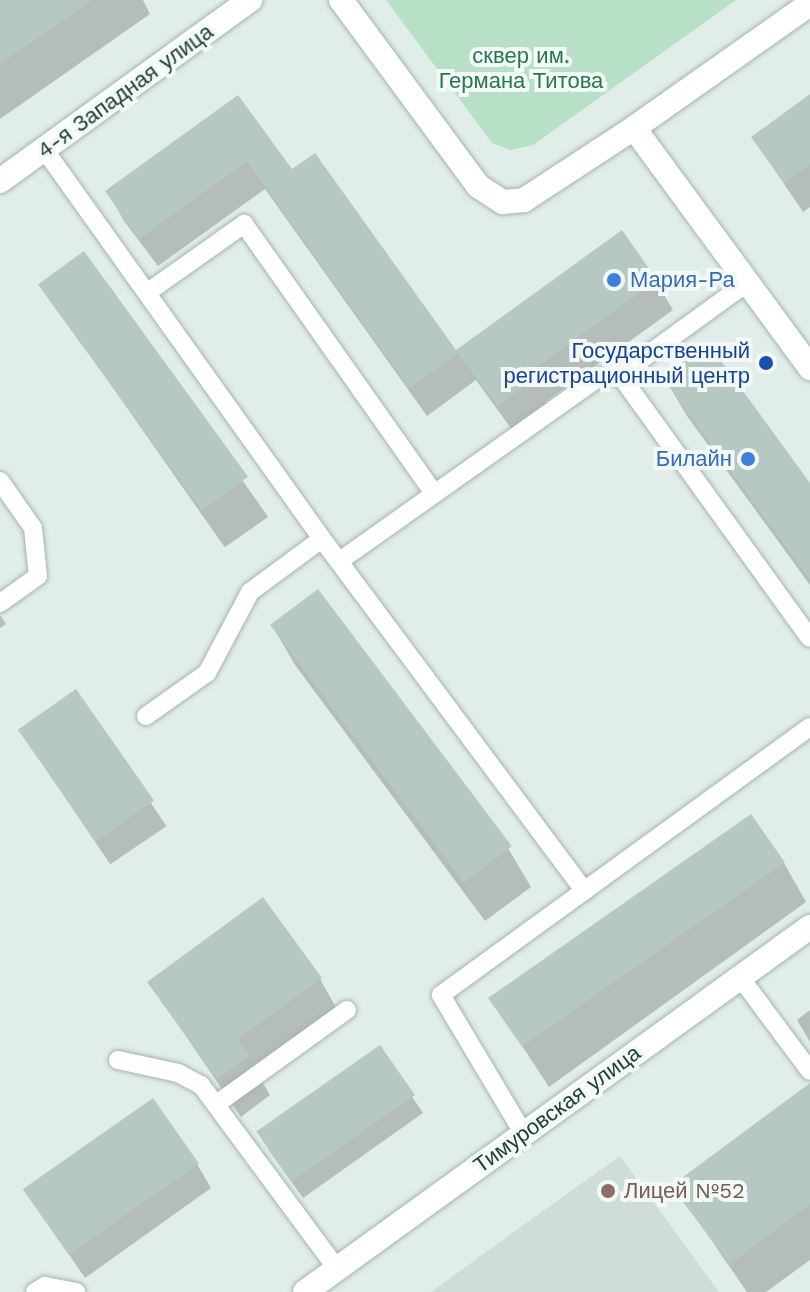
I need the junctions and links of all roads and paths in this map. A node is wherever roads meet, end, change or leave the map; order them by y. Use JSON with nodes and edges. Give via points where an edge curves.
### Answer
{"nodes":[{"id":1,"x":250,"y":0,"type":"edge"},
{"id":2,"x":341,"y":0,"type":"edge"},
{"id":3,"x":810,"y":4,"type":"edge"},
{"id":4,"x":634,"y":128,"type":"junction"},
{"id":5,"x":44,"y":149,"type":"junction"},
{"id":6,"x":0,"y":181,"type":"edge"},
{"id":7,"x":748,"y":282,"type":"junction"},
{"id":8,"x":148,"y":292,"type":"junction"},
{"id":9,"x":810,"y":368,"type":"edge"},
{"id":10,"x":620,"y":375,"type":"junction"},
{"id":11,"x":0,"y":481,"type":"edge"},
{"id":12,"x":433,"y":492,"type":"junction"},
{"id":13,"x":322,"y":539,"type":"junction"},
{"id":14,"x":341,"y":560,"type":"junction"},
{"id":15,"x":0,"y":603,"type":"edge"},
{"id":16,"x":810,"y":638,"type":"edge"},
{"id":17,"x":146,"y":716,"type":"dead end"},
{"id":18,"x":810,"y":727,"type":"edge"},
{"id":19,"x":584,"y":891,"type":"junction"},
{"id":20,"x":810,"y":927,"type":"edge"},
{"id":21,"x":740,"y":977,"type":"junction"},
{"id":22,"x":347,"y":1010,"type":"dead end"},
{"id":23,"x":118,"y":1060,"type":"dead end"},
{"id":24,"x":810,"y":1071,"type":"edge"},
{"id":25,"x":218,"y":1103,"type":"junction"},
{"id":26,"x":524,"y":1134,"type":"junction"},
{"id":27,"x":337,"y":1269,"type":"junction"},
{"id":28,"x":35,"y":1292,"type":"edge"},
{"id":29,"x":76,"y":1292,"type":"edge"},
{"id":30,"x":305,"y":1292,"type":"edge"}],
"edges":[{"from":1,"to":5,"type":"street","name":"4-я Западная улица"},
{"from":2,"to":4,"type":"street","via":[[478,186],[503,202],[524,200]]},
{"from":3,"to":4,"type":"street"},
{"from":4,"to":7,"type":"street"},
{"from":5,"to":6,"type":"street","name":"4-я Западная улица"},
{"from":5,"to":8,"type":"lane"},
{"from":7,"to":9,"type":"street"},
{"from":7,"to":10,"type":"lane"},
{"from":8,"to":12,"type":"lane","via":[[244,224]]},
{"from":8,"to":13,"type":"lane"},
{"from":10,"to":12,"type":"lane","via":[[599,377]]},
{"from":10,"to":16,"type":"lane"},
{"from":11,"to":15,"type":"lane","via":[[33,528],[38,576]]},
{"from":12,"to":14,"type":"lane"},
{"from":13,"to":14,"type":"lane"},
{"from":13,"to":17,"type":"lane","via":[[250,592],[207,673]]},
{"from":14,"to":19,"type":"lane"},
{"from":18,"to":19,"type":"lane"},
{"from":19,"to":26,"type":"lane","via":[[441,995]]},
{"from":20,"to":21,"type":"street","name":"Тимуровская улица"},
{"from":21,"to":24,"type":"lane"},
{"from":21,"to":26,"type":"street","name":"Тимуровская улица"},
{"from":22,"to":25,"type":"lane"},
{"from":23,"to":25,"type":"lane","via":[[178,1073],[201,1085]]},
{"from":25,"to":27,"type":"lane"},
{"from":26,"to":27,"type":"street","name":"Тимуровская улица"},
{"from":27,"to":30,"type":"street","name":"Тимуровская улица"},
{"from":28,"to":29,"type":"lane","via":[[45,1286]]}]}
